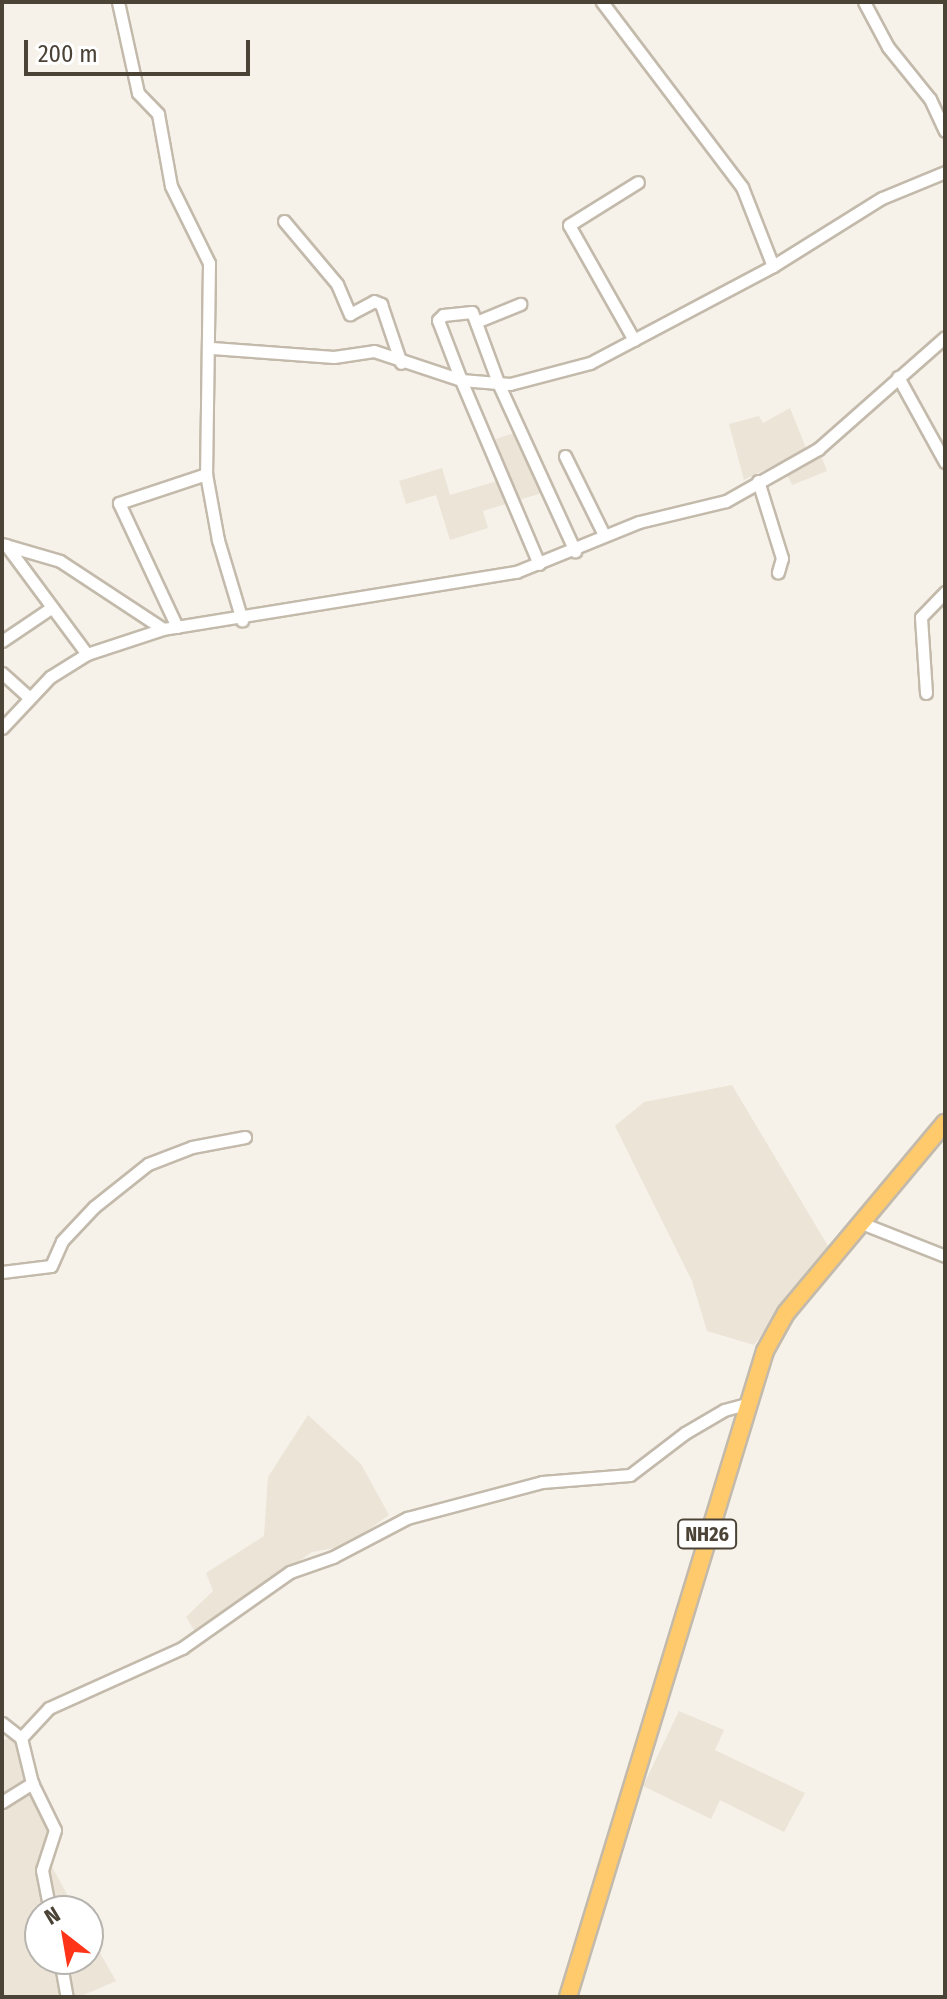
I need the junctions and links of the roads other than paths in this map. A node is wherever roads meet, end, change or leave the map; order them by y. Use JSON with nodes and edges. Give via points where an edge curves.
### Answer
{"nodes":[{"id":1,"x":118,"y":2,"type":"edge"},
{"id":2,"x":602,"y":2,"type":"edge"},
{"id":3,"x":864,"y":2,"type":"edge"},
{"id":4,"x":945,"y":131,"type":"edge"},
{"id":5,"x":945,"y":172,"type":"edge"},
{"id":6,"x":638,"y":182,"type":"dead end"},
{"id":7,"x":284,"y":221,"type":"dead end"},
{"id":8,"x":773,"y":266,"type":"junction"},
{"id":9,"x":520,"y":304,"type":"dead end"},
{"id":10,"x":476,"y":322,"type":"junction"},
{"id":11,"x":945,"y":337,"type":"edge"},
{"id":12,"x":634,"y":340,"type":"junction"},
{"id":13,"x":212,"y":348,"type":"junction"},
{"id":14,"x":401,"y":363,"type":"junction"},
{"id":15,"x":898,"y":377,"type":"junction"},
{"id":16,"x":461,"y":380,"type":"junction"},
{"id":17,"x":499,"y":385,"type":"junction"},
{"id":18,"x":565,"y":456,"type":"dead end"},
{"id":19,"x":945,"y":462,"type":"edge"},
{"id":20,"x":206,"y":474,"type":"junction"},
{"id":21,"x":758,"y":481,"type":"junction"},
{"id":22,"x":604,"y":535,"type":"junction"},
{"id":23,"x":4,"y":545,"type":"edge"},
{"id":24,"x":575,"y":551,"type":"junction"},
{"id":25,"x":539,"y":564,"type":"junction"},
{"id":26,"x":778,"y":572,"type":"dead end"},
{"id":27,"x":945,"y":592,"type":"edge"},
{"id":28,"x":51,"y":608,"type":"junction"},
{"id":29,"x":242,"y":620,"type":"junction"},
{"id":30,"x":177,"y":627,"type":"junction"},
{"id":31,"x":163,"y":629,"type":"junction"},
{"id":32,"x":2,"y":641,"type":"edge"},
{"id":33,"x":87,"y":654,"type":"junction"},
{"id":34,"x":2,"y":673,"type":"edge"},
{"id":35,"x":926,"y":693,"type":"dead end"},
{"id":36,"x":29,"y":697,"type":"junction"},
{"id":37,"x":2,"y":728,"type":"edge"},
{"id":38,"x":945,"y":1123,"type":"edge"},
{"id":39,"x":245,"y":1137,"type":"dead end"},
{"id":40,"x":861,"y":1223,"type":"junction"},
{"id":41,"x":945,"y":1256,"type":"edge"},
{"id":42,"x":2,"y":1272,"type":"edge"},
{"id":43,"x":746,"y":1404,"type":"junction"},
{"id":44,"x":2,"y":1723,"type":"edge"},
{"id":45,"x":21,"y":1738,"type":"junction"},
{"id":46,"x":32,"y":1783,"type":"junction"},
{"id":47,"x":2,"y":1802,"type":"edge"},
{"id":48,"x":47,"y":1895,"type":"edge"},
{"id":49,"x":63,"y":1975,"type":"edge"},
{"id":50,"x":67,"y":1997,"type":"edge"},
{"id":51,"x":568,"y":1997,"type":"edge"}],
"edges":[{"from":1,"to":13,"type":"street","via":[[138,93],[158,114],[171,186],[209,263]]},
{"from":2,"to":8,"type":"street","via":[[742,187]]},
{"from":3,"to":4,"type":"street","via":[[888,47],[930,99]]},
{"from":5,"to":8,"type":"street","via":[[882,198]]},
{"from":6,"to":12,"type":"street","via":[[569,225]]},
{"from":7,"to":14,"type":"street","via":[[337,284],[350,314],[374,301],[381,304]]},
{"from":8,"to":12,"type":"street"},
{"from":9,"to":10,"type":"street"},
{"from":10,"to":16,"type":"street","via":[[468,309],[438,320]]},
{"from":10,"to":17,"type":"street"},
{"from":11,"to":15,"type":"street"},
{"from":12,"to":17,"type":"street","via":[[590,363]]},
{"from":13,"to":14,"type":"street","via":[[334,357],[374,351]]},
{"from":13,"to":20,"type":"street"},
{"from":14,"to":16,"type":"street"},
{"from":15,"to":19,"type":"street"},
{"from":15,"to":21,"type":"street","via":[[818,449]]},
{"from":16,"to":17,"type":"street"},
{"from":16,"to":25,"type":"street"},
{"from":17,"to":24,"type":"street"},
{"from":18,"to":22,"type":"street"},
{"from":20,"to":29,"type":"street","via":[[218,540]]},
{"from":20,"to":30,"type":"street","via":[[119,503]]},
{"from":21,"to":22,"type":"street","via":[[726,501]]},
{"from":21,"to":26,"type":"street","via":[[782,558]]},
{"from":22,"to":24,"type":"street"},
{"from":23,"to":28,"type":"street"},
{"from":23,"to":31,"type":"street","via":[[60,561]]},
{"from":24,"to":25,"type":"street"},
{"from":25,"to":29,"type":"street"},
{"from":27,"to":35,"type":"street","via":[[921,617]]},
{"from":28,"to":32,"type":"street"},
{"from":28,"to":33,"type":"street"},
{"from":29,"to":30,"type":"street"},
{"from":30,"to":31,"type":"street"},
{"from":31,"to":33,"type":"street"},
{"from":33,"to":36,"type":"street"},
{"from":34,"to":36,"type":"street"},
{"from":36,"to":37,"type":"street"},
{"from":38,"to":40,"type":"highway","number":"NH26"},
{"from":39,"to":42,"type":"street","via":[[192,1147],[148,1164],[94,1207],[62,1241],[51,1266]]},
{"from":40,"to":41,"type":"street"},
{"from":40,"to":43,"type":"highway","number":"NH26","via":[[786,1313]]},
{"from":43,"to":45,"type":"street","via":[[724,1410],[685,1433],[630,1475],[542,1482],[383,1529],[333,1557],[290,1572],[182,1648],[49,1708]]},
{"from":43,"to":51,"type":"highway","number":"NH26"},
{"from":44,"to":45,"type":"street"},
{"from":45,"to":46,"type":"street"},
{"from":46,"to":47,"type":"street"},
{"from":46,"to":48,"type":"street","via":[[55,1830],[42,1870]]},
{"from":49,"to":50,"type":"street"}]}
